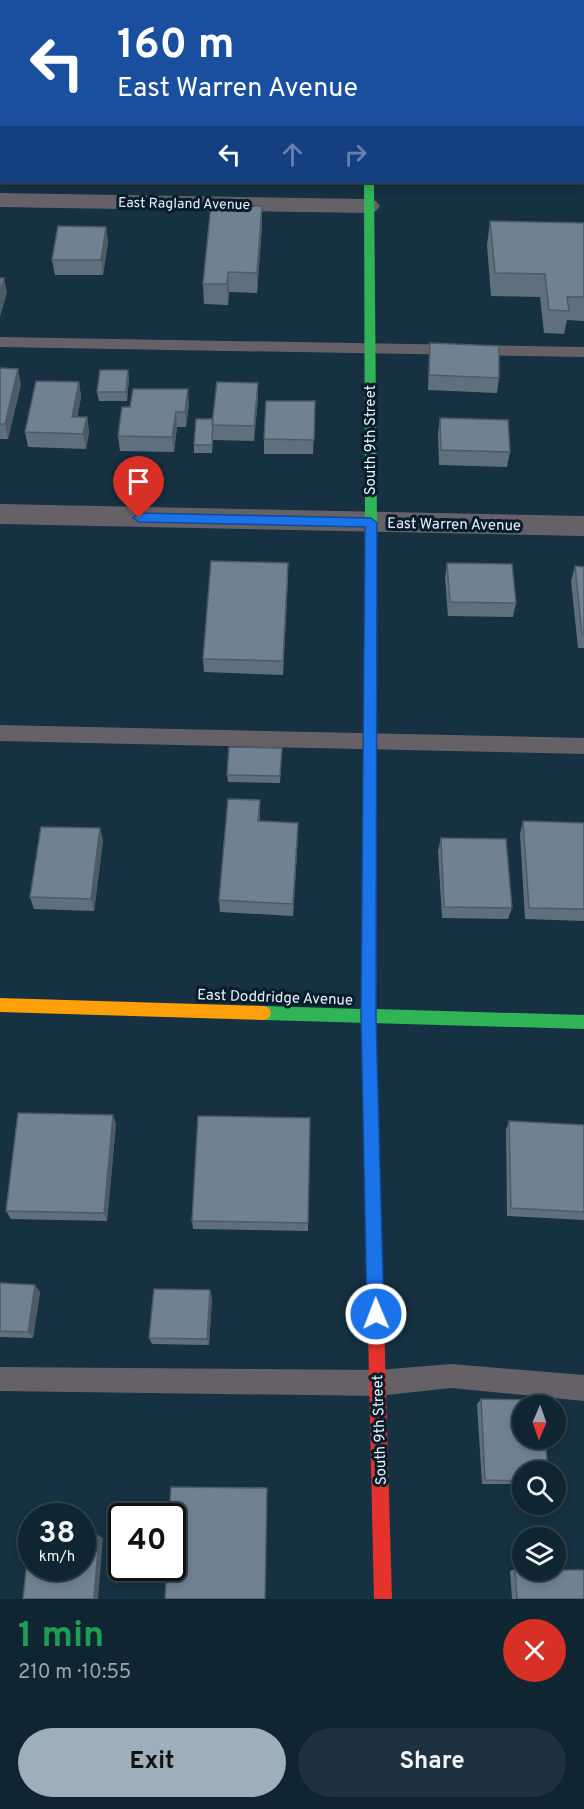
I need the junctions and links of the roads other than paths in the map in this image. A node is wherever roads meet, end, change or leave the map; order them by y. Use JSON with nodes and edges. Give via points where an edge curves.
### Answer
{"nodes":[{"id":1,"x":369,"y":183,"type":"edge"},
{"id":2,"x":0,"y":200,"type":"edge"},
{"id":3,"x":368,"y":206,"type":"junction"},
{"id":4,"x":0,"y":342,"type":"edge"},
{"id":5,"x":369,"y":349,"type":"junction"},
{"id":6,"x":584,"y":352,"type":"edge"},
{"id":7,"x":0,"y":514,"type":"edge"},
{"id":8,"x":371,"y":523,"type":"junction"},
{"id":9,"x":584,"y":526,"type":"edge"},
{"id":10,"x":0,"y":733,"type":"edge"},
{"id":11,"x":370,"y":741,"type":"junction"},
{"id":12,"x":584,"y":746,"type":"edge"},
{"id":13,"x":0,"y":1005,"type":"edge"},
{"id":14,"x":368,"y":1017,"type":"junction"},
{"id":15,"x":584,"y":1022,"type":"edge"},
{"id":16,"x":0,"y":1379,"type":"edge"},
{"id":17,"x":378,"y":1383,"type":"junction"},
{"id":18,"x":584,"y":1388,"type":"edge"},
{"id":19,"x":383,"y":1599,"type":"edge"}],
"edges":[{"from":1,"to":3,"type":"street","name":"South 9th Street"},
{"from":2,"to":3,"type":"street","name":"East Ragland Avenue"},
{"from":3,"to":5,"type":"street","name":"South 9th Street"},
{"from":4,"to":5,"type":"lane"},
{"from":5,"to":6,"type":"lane"},
{"from":5,"to":8,"type":"street","name":"South 9th Street"},
{"from":7,"to":8,"type":"street","name":"East Warren Avenue"},
{"from":8,"to":9,"type":"street","name":"East Warren Avenue"},
{"from":8,"to":11,"type":"street","name":"South 9th Street"},
{"from":10,"to":11,"type":"lane"},
{"from":11,"to":12,"type":"lane"},
{"from":11,"to":14,"type":"street","name":"South 9th Street"},
{"from":13,"to":14,"type":"street","name":"East Doddridge Avenue"},
{"from":14,"to":15,"type":"street","name":"East Doddridge Avenue"},
{"from":14,"to":17,"type":"street","name":"South 9th Street"},
{"from":16,"to":17,"type":"lane"},
{"from":17,"to":18,"type":"lane","via":[[451,1376]]},
{"from":17,"to":19,"type":"street","name":"South 9th Street"}]}
